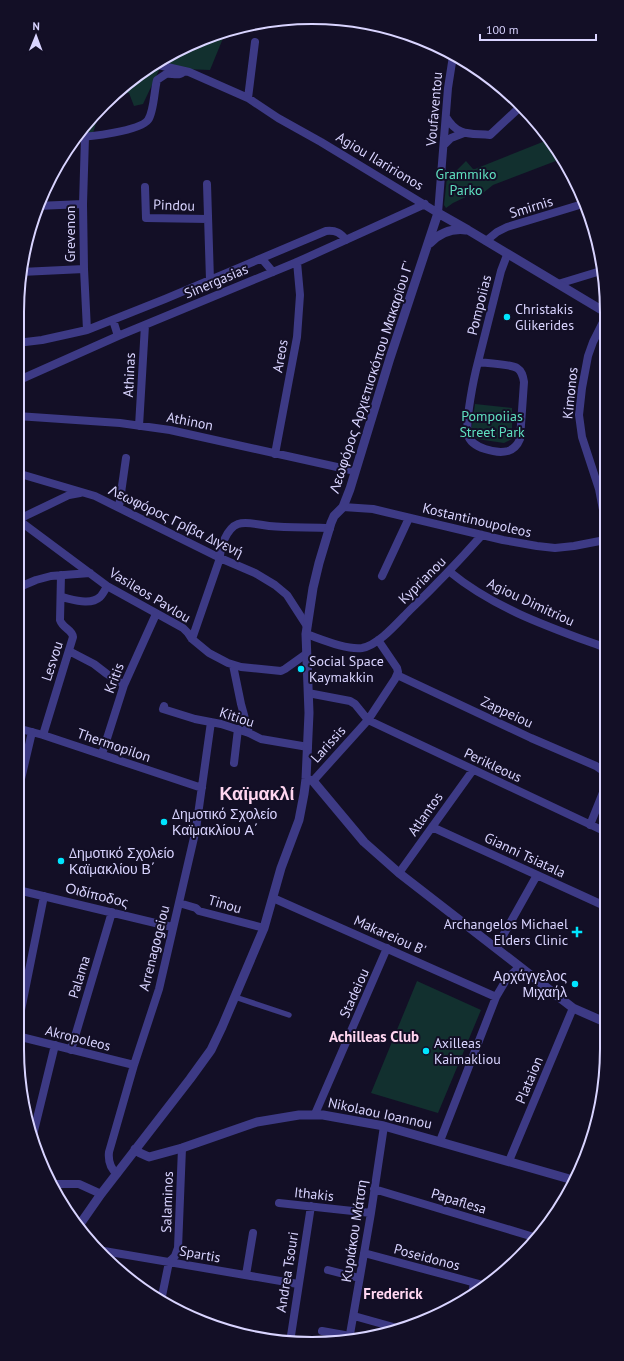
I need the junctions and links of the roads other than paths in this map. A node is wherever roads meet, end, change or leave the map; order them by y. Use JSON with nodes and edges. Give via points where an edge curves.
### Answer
{"nodes":[{"id":1,"x":255,"y":42,"type":"dead end"},
{"id":2,"x":452,"y":61,"type":"edge"},
{"id":3,"x":163,"y":66,"type":"edge"},
{"id":4,"x":184,"y":71,"type":"junction"},
{"id":5,"x":248,"y":98,"type":"junction"},
{"id":6,"x":517,"y":109,"type":"edge"},
{"id":7,"x":446,"y":117,"type":"junction"},
{"id":8,"x":464,"y":133,"type":"junction"},
{"id":9,"x":85,"y":137,"type":"joint"},
{"id":10,"x":444,"y":145,"type":"junction"},
{"id":11,"x":207,"y":184,"type":"dead end"},
{"id":12,"x":144,"y":187,"type":"dead end"},
{"id":13,"x":83,"y":204,"type":"junction"},
{"id":14,"x":424,"y":204,"type":"junction"},
{"id":15,"x":579,"y":205,"type":"edge"},
{"id":16,"x":44,"y":206,"type":"edge"},
{"id":17,"x":438,"y":213,"type":"junction"},
{"id":18,"x":208,"y":219,"type":"junction"},
{"id":19,"x":468,"y":230,"type":"junction"},
{"id":20,"x":346,"y":240,"type":"junction"},
{"id":21,"x":486,"y":241,"type":"junction"},
{"id":22,"x":428,"y":244,"type":"junction"},
{"id":23,"x":507,"y":255,"type":"junction"},
{"id":24,"x":262,"y":259,"type":"junction"},
{"id":25,"x":297,"y":262,"type":"junction"},
{"id":26,"x":84,"y":269,"type":"junction"},
{"id":27,"x":27,"y":272,"type":"edge"},
{"id":28,"x":273,"y":272,"type":"junction"},
{"id":29,"x":598,"y":272,"type":"edge"},
{"id":30,"x":210,"y":280,"type":"junction"},
{"id":31,"x":558,"y":284,"type":"junction"},
{"id":32,"x":600,"y":309,"type":"edge"},
{"id":33,"x":113,"y":320,"type":"junction"},
{"id":34,"x":145,"y":325,"type":"junction"},
{"id":35,"x":600,"y":328,"type":"edge"},
{"id":36,"x":87,"y":330,"type":"junction"},
{"id":37,"x":118,"y":336,"type":"junction"},
{"id":38,"x":24,"y":342,"type":"edge"},
{"id":39,"x":478,"y":362,"type":"junction"},
{"id":40,"x":24,"y":378,"type":"edge"},
{"id":41,"x":24,"y":417,"type":"edge"},
{"id":42,"x":139,"y":426,"type":"junction"},
{"id":43,"x":275,"y":454,"type":"junction"},
{"id":44,"x":126,"y":458,"type":"dead end"},
{"id":45,"x":355,"y":471,"type":"junction"},
{"id":46,"x":24,"y":475,"type":"edge"},
{"id":47,"x":83,"y":492,"type":"junction"},
{"id":48,"x":600,"y":494,"type":"edge"},
{"id":49,"x":118,"y":507,"type":"junction"},
{"id":50,"x":343,"y":507,"type":"junction"},
{"id":51,"x":24,"y":516,"type":"edge"},
{"id":52,"x":409,"y":518,"type":"junction"},
{"id":53,"x":24,"y":524,"type":"edge"},
{"id":54,"x":330,"y":528,"type":"junction"},
{"id":55,"x":482,"y":535,"type":"junction"},
{"id":56,"x":600,"y":541,"type":"edge"},
{"id":57,"x":220,"y":558,"type":"junction"},
{"id":58,"x":450,"y":572,"type":"junction"},
{"id":59,"x":90,"y":573,"type":"junction"},
{"id":60,"x":61,"y":575,"type":"junction"},
{"id":61,"x":382,"y":576,"type":"dead end"},
{"id":62,"x":24,"y":585,"type":"edge"},
{"id":63,"x":107,"y":586,"type":"junction"},
{"id":64,"x":61,"y":597,"type":"junction"},
{"id":65,"x":156,"y":614,"type":"junction"},
{"id":66,"x":306,"y":630,"type":"junction"},
{"id":67,"x":192,"y":639,"type":"junction"},
{"id":68,"x":378,"y":640,"type":"junction"},
{"id":69,"x":600,"y":646,"type":"edge"},
{"id":70,"x":69,"y":651,"type":"junction"},
{"id":71,"x":306,"y":654,"type":"junction"},
{"id":72,"x":233,"y":665,"type":"junction"},
{"id":73,"x":397,"y":675,"type":"junction"},
{"id":74,"x":124,"y":685,"type":"junction"},
{"id":75,"x":308,"y":693,"type":"junction"},
{"id":76,"x":164,"y":706,"type":"dead end"},
{"id":77,"x":368,"y":720,"type":"junction"},
{"id":78,"x":211,"y":722,"type":"junction"},
{"id":79,"x":238,"y":729,"type":"junction"},
{"id":80,"x":24,"y":730,"type":"edge"},
{"id":81,"x":32,"y":732,"type":"junction"},
{"id":82,"x":249,"y":733,"type":"junction"},
{"id":83,"x":43,"y":735,"type":"junction"},
{"id":84,"x":308,"y":747,"type":"junction"},
{"id":85,"x":102,"y":754,"type":"junction"},
{"id":86,"x":234,"y":763,"type":"dead end"},
{"id":87,"x":24,"y":766,"type":"edge"},
{"id":88,"x":600,"y":769,"type":"edge"},
{"id":89,"x":472,"y":770,"type":"junction"},
{"id":90,"x":310,"y":780,"type":"junction"},
{"id":91,"x":202,"y":788,"type":"junction"},
{"id":92,"x":600,"y":800,"type":"edge"},
{"id":93,"x":590,"y":825,"type":"junction"},
{"id":94,"x":432,"y":827,"type":"junction"},
{"id":95,"x":600,"y":829,"type":"edge"},
{"id":96,"x":399,"y":872,"type":"junction"},
{"id":97,"x":537,"y":875,"type":"junction"},
{"id":98,"x":24,"y":891,"type":"edge"},
{"id":99,"x":44,"y":896,"type":"junction"},
{"id":100,"x":272,"y":898,"type":"junction"},
{"id":101,"x":179,"y":903,"type":"junction"},
{"id":102,"x":600,"y":904,"type":"edge"},
{"id":103,"x":112,"y":912,"type":"junction"},
{"id":104,"x":172,"y":927,"type":"junction"},
{"id":105,"x":264,"y":928,"type":"junction"},
{"id":106,"x":387,"y":948,"type":"junction"},
{"id":107,"x":496,"y":948,"type":"junction"},
{"id":108,"x":520,"y":966,"type":"junction"},
{"id":109,"x":24,"y":995,"type":"edge"},
{"id":110,"x":235,"y":996,"type":"junction"},
{"id":111,"x":496,"y":997,"type":"junction"},
{"id":112,"x":573,"y":1008,"type":"junction"},
{"id":113,"x":289,"y":1015,"type":"dead end"},
{"id":114,"x":600,"y":1020,"type":"edge"},
{"id":115,"x":24,"y":1038,"type":"edge"},
{"id":116,"x":55,"y":1045,"type":"junction"},
{"id":117,"x":71,"y":1050,"type":"junction"},
{"id":118,"x":134,"y":1065,"type":"junction"},
{"id":119,"x":315,"y":1114,"type":"junction"},
{"id":120,"x":32,"y":1117,"type":"edge"},
{"id":121,"x":384,"y":1126,"type":"junction"},
{"id":122,"x":440,"y":1141,"type":"junction"},
{"id":123,"x":182,"y":1148,"type":"junction"},
{"id":124,"x":135,"y":1149,"type":"junction"},
{"id":125,"x":509,"y":1161,"type":"junction"},
{"id":126,"x":117,"y":1174,"type":"junction"},
{"id":127,"x":569,"y":1179,"type":"edge"},
{"id":128,"x":58,"y":1184,"type":"edge"},
{"id":129,"x":374,"y":1189,"type":"junction"},
{"id":130,"x":101,"y":1194,"type":"junction"},
{"id":131,"x":279,"y":1203,"type":"dead end"},
{"id":132,"x":311,"y":1206,"type":"junction"},
{"id":133,"x":371,"y":1213,"type":"junction"},
{"id":134,"x":82,"y":1221,"type":"edge"},
{"id":135,"x":253,"y":1233,"type":"dead end"},
{"id":136,"x":531,"y":1236,"type":"edge"},
{"id":137,"x":107,"y":1251,"type":"edge"},
{"id":138,"x":364,"y":1253,"type":"junction"},
{"id":139,"x":170,"y":1262,"type":"junction"},
{"id":140,"x":328,"y":1270,"type":"dead end"},
{"id":141,"x":246,"y":1275,"type":"junction"},
{"id":142,"x":359,"y":1278,"type":"junction"},
{"id":143,"x":474,"y":1283,"type":"junction"},
{"id":144,"x":298,"y":1284,"type":"junction"},
{"id":145,"x":478,"y":1284,"type":"edge"},
{"id":146,"x":473,"y":1287,"type":"edge"},
{"id":147,"x":163,"y":1295,"type":"edge"},
{"id":148,"x":354,"y":1316,"type":"junction"},
{"id":149,"x":390,"y":1326,"type":"edge"},
{"id":150,"x":322,"y":1331,"type":"dead end"},
{"id":151,"x":350,"y":1335,"type":"edge"},
{"id":152,"x":291,"y":1336,"type":"edge"},
{"id":153,"x":340,"y":1336,"type":"edge"}],
"edges":[{"from":1,"to":5,"type":"street"},
{"from":2,"to":7,"type":"street","name":"Voufaventou"},
{"from":3,"to":4,"type":"street","name":"Agiou Ilaririonos"},
{"from":4,"to":5,"type":"street","name":"Agiou Ilaririonos"},
{"from":4,"to":9,"type":"street","via":[[179,75],[166,74],[157,80],[151,114],[144,124]]},
{"from":5,"to":14,"type":"street","name":"Agiou Ilaririonos"},
{"from":6,"to":8,"type":"street","via":[[490,135]]},
{"from":7,"to":8,"type":"street","via":[[456,130]]},
{"from":7,"to":10,"type":"street","name":"Voufaventou"},
{"from":8,"to":10,"type":"street","via":[[451,138]]},
{"from":9,"to":13,"type":"street","name":"Grevenon"},
{"from":10,"to":17,"type":"street","name":"Voufaventou"},
{"from":11,"to":18,"type":"street","name":"Pindou"},
{"from":12,"to":18,"type":"street","name":"Pindou","via":[[146,218]]},
{"from":13,"to":16,"type":"street"},
{"from":13,"to":26,"type":"street","name":"Grevenon"},
{"from":14,"to":17,"type":"street","name":"Agiou Ilaririonos"},
{"from":14,"to":20,"type":"street","name":"Sinergasias"},
{"from":15,"to":21,"type":"street","name":"Smirnis","via":[[507,227]]},
{"from":17,"to":19,"type":"street","name":"Agiou Ilaririonos"},
{"from":17,"to":22,"type":"street","name":"Λεωφόρος Αρχιεπισκόπου Μακαρίου Γ'"},
{"from":18,"to":30,"type":"street","name":"Pindou"},
{"from":19,"to":21,"type":"street","name":"Agiou Ilaririonos"},
{"from":19,"to":22,"type":"street","via":[[443,233]]},
{"from":20,"to":24,"type":"street","via":[[338,232],[326,231]]},
{"from":20,"to":25,"type":"street","name":"Sinergasias"},
{"from":21,"to":23,"type":"street","name":"Agiou Ilaririonos"},
{"from":22,"to":45,"type":"street","name":"Λεωφόρος Αρχιεπισκόπου Μακαρίου Γ'"},
{"from":23,"to":31,"type":"street","name":"Agiou Ilaririonos"},
{"from":23,"to":39,"type":"street","name":"Pompoiias"},
{"from":24,"to":28,"type":"street"},
{"from":24,"to":30,"type":"street"},
{"from":25,"to":28,"type":"street","name":"Sinergasias"},
{"from":25,"to":43,"type":"street","name":"Areos","via":[[300,295],[298,326]]},
{"from":26,"to":27,"type":"street"},
{"from":26,"to":36,"type":"street","name":"Grevenon"},
{"from":28,"to":34,"type":"street","name":"Sinergasias"},
{"from":29,"to":31,"type":"street"},
{"from":30,"to":33,"type":"street"},
{"from":31,"to":32,"type":"street","name":"Agiou Ilaririonos"},
{"from":33,"to":36,"type":"street"},
{"from":33,"to":37,"type":"street"},
{"from":34,"to":37,"type":"street","name":"Sinergasias"},
{"from":34,"to":42,"type":"street","name":"Athinas"},
{"from":35,"to":48,"type":"street","name":"Kimonos","via":[[588,356],[579,419],[584,445]]},
{"from":36,"to":38,"type":"street"},
{"from":37,"to":40,"type":"street","name":"Sinergasias"},
{"from":39,"to":39,"type":"street","name":"Pompoiias","via":[[514,367],[523,376],[520,439],[510,450],[503,452],[482,448],[475,445],[469,437],[469,413]]},
{"from":41,"to":42,"type":"street","name":"Athinon"},
{"from":42,"to":43,"type":"street","name":"Athinon","via":[[170,430]]},
{"from":43,"to":45,"type":"street","name":"Athinon"},
{"from":44,"to":49,"type":"street"},
{"from":45,"to":50,"type":"street","name":"Λεωφόρος Αρχιεπισκόπου Μακαρίου Γ'"},
{"from":46,"to":47,"type":"street","name":"Λεωφόρος Γρίβα Διγενή"},
{"from":47,"to":49,"type":"street","name":"Λεωφόρος Γρίβα Διγενή"},
{"from":47,"to":51,"type":"street","via":[[69,495]]},
{"from":49,"to":57,"type":"street","name":"Λεωφόρος Γρίβα Διγενή"},
{"from":50,"to":52,"type":"street","name":"Kostantinoupoleos","via":[[374,509]]},
{"from":50,"to":54,"type":"street","name":"Λεωφόρος Αρχιεπισκόπου Μακαρίου Γ'","via":[[334,516]]},
{"from":52,"to":55,"type":"street","name":"Kostantinoupoleos"},
{"from":52,"to":61,"type":"street"},
{"from":53,"to":59,"type":"street"},
{"from":54,"to":57,"type":"street","via":[[240,524],[232,528],[223,541]]},
{"from":54,"to":66,"type":"street","name":"Λεωφόρος Αρχιεπισκόπου Μακαρίου Γ'","via":[[319,563]]},
{"from":55,"to":56,"type":"street","name":"Kostantinoupoleos","via":[[545,547],[574,546]]},
{"from":55,"to":58,"type":"street","name":"Kyprianou"},
{"from":57,"to":66,"type":"street","name":"Λεωφόρος Γρίβα Διγενή","via":[[275,585],[286,595]]},
{"from":57,"to":67,"type":"street"},
{"from":58,"to":68,"type":"street","name":"Kyprianou"},
{"from":58,"to":69,"type":"street","name":"Agiou Dimitriou","via":[[508,609]]},
{"from":59,"to":60,"type":"street","name":"Vasileos Pavlou"},
{"from":59,"to":63,"type":"street","name":"Vasileos Pavlou"},
{"from":60,"to":62,"type":"street","name":"Vasileos Pavlou"},
{"from":60,"to":64,"type":"street","name":"Lesvou"},
{"from":63,"to":64,"type":"street","via":[[100,597],[91,601]]},
{"from":63,"to":65,"type":"street","name":"Vasileos Pavlou"},
{"from":64,"to":70,"type":"street","name":"Lesvou","via":[[60,620],[62,626],[73,634]]},
{"from":65,"to":67,"type":"street","name":"Vasileos Pavlou","via":[[182,628]]},
{"from":65,"to":74,"type":"street","name":"Kritis"},
{"from":66,"to":68,"type":"street","via":[[344,646],[359,648]]},
{"from":66,"to":71,"type":"street","name":"Λεωφόρος Αρχιεπισκόπου Μακαρίου Γ'"},
{"from":67,"to":72,"type":"street","name":"Vasileos Pavlou","via":[[209,653]]},
{"from":68,"to":73,"type":"street","via":[[397,668]]},
{"from":70,"to":74,"type":"street","via":[[94,664]]},
{"from":70,"to":83,"type":"street","name":"Lesvou"},
{"from":71,"to":72,"type":"street","name":"Vasileos Pavlou","via":[[281,671]]},
{"from":71,"to":75,"type":"street","name":"Λεωφόρος Αρχιεπισκόπου Μακαρίου Γ'"},
{"from":72,"to":82,"type":"street"},
{"from":73,"to":77,"type":"street","name":"Larissis"},
{"from":73,"to":88,"type":"street","name":"Zappeiou"},
{"from":74,"to":85,"type":"street","name":"Kritis"},
{"from":75,"to":77,"type":"street","via":[[350,701]]},
{"from":75,"to":84,"type":"street","name":"Λεωφόρος Αρχιεπισκόπου Μακαρίου Γ'"},
{"from":76,"to":78,"type":"street","name":"Kitiou","via":[[163,709]]},
{"from":77,"to":89,"type":"street","name":"Perikleous"},
{"from":77,"to":90,"type":"street","name":"Larissis"},
{"from":78,"to":79,"type":"street","name":"Kitiou"},
{"from":78,"to":91,"type":"street","name":"Arrenagogeiou"},
{"from":79,"to":82,"type":"street","name":"Kitiou"},
{"from":79,"to":86,"type":"street"},
{"from":80,"to":81,"type":"street","name":"Thermopilon"},
{"from":81,"to":83,"type":"street","name":"Thermopilon"},
{"from":81,"to":87,"type":"street"},
{"from":82,"to":84,"type":"street","name":"Kitiou","via":[[261,738]]},
{"from":83,"to":85,"type":"street","name":"Thermopilon"},
{"from":84,"to":90,"type":"street","name":"Λεωφόρος Αρχιεπισκόπου Μακαρίου Γ'"},
{"from":85,"to":91,"type":"street","name":"Thermopilon"},
{"from":89,"to":93,"type":"street","name":"Perikleous"},
{"from":89,"to":94,"type":"street","name":"Atlantos"},
{"from":90,"to":96,"type":"street","via":[[364,842]]},
{"from":90,"to":100,"type":"street","name":"Λεωφόρος Αρχιεπισκόπου Μακαρίου Γ'"},
{"from":91,"to":101,"type":"street","name":"Arrenagogeiou","via":[[196,829]]},
{"from":92,"to":93,"type":"street"},
{"from":93,"to":95,"type":"street","name":"Perikleous"},
{"from":94,"to":96,"type":"street","name":"Atlantos"},
{"from":94,"to":97,"type":"street","name":"Gianni Tsiatala"},
{"from":96,"to":107,"type":"street"},
{"from":97,"to":102,"type":"street","name":"Gianni Tsiatala"},
{"from":97,"to":107,"type":"street"},
{"from":98,"to":99,"type":"street","name":"Οιδίποδος"},
{"from":99,"to":103,"type":"street","name":"Οιδίποδος"},
{"from":99,"to":109,"type":"street"},
{"from":100,"to":105,"type":"street","name":"Λεωφόρος Αρχιεπισκόπου Μακαρίου Γ'"},
{"from":100,"to":106,"type":"street","name":"Makareiou B'"},
{"from":101,"to":104,"type":"street","name":"Arrenagogeiou"},
{"from":101,"to":105,"type":"street","name":"Tinou","via":[[199,911]]},
{"from":103,"to":104,"type":"street","name":"Οιδίποδος"},
{"from":103,"to":117,"type":"street","name":"Palama"},
{"from":104,"to":118,"type":"street","name":"Arrenagogeiou","via":[[159,989]]},
{"from":105,"to":110,"type":"street","name":"Λεωφόρος Αρχιεπισκόπου Μακαρίου Γ'"},
{"from":106,"to":111,"type":"street","name":"Makareiou B'"},
{"from":106,"to":119,"type":"street","name":"Stadeiou"},
{"from":107,"to":108,"type":"street"},
{"from":108,"to":111,"type":"street","via":[[506,980]]},
{"from":108,"to":112,"type":"street"},
{"from":110,"to":113,"type":"street"},
{"from":110,"to":124,"type":"street","name":"Λεωφόρος Αρχιεπισκόπου Μακαρίου Γ'","via":[[210,1050]]},
{"from":111,"to":122,"type":"street"},
{"from":112,"to":114,"type":"street"},
{"from":112,"to":125,"type":"street","name":"Plataion"},
{"from":115,"to":116,"type":"street","name":"Akropoleos"},
{"from":116,"to":117,"type":"street","name":"Akropoleos"},
{"from":116,"to":120,"type":"street"},
{"from":117,"to":118,"type":"street","name":"Akropoleos"},
{"from":118,"to":126,"type":"street","name":"Arrenagogeiou","via":[[109,1155],[111,1167]]},
{"from":119,"to":121,"type":"street","name":"Nikolaou Ioannou"},
{"from":119,"to":123,"type":"street","name":"Nikolaou Ioannou","via":[[257,1122]]},
{"from":121,"to":122,"type":"street","name":"Nikolaou Ioannou"},
{"from":121,"to":129,"type":"street","name":"Κυριάκου Μάτση"},
{"from":122,"to":125,"type":"street","name":"Nikolaou Ioannou"},
{"from":123,"to":124,"type":"street","name":"Nikolaou Ioannou","via":[[149,1157]]},
{"from":123,"to":139,"type":"street","name":"Salaminos","via":[[178,1248]]},
{"from":124,"to":126,"type":"street","name":"Λεωφόρος Αρχιεπισκόπου Μακαρίου Γ'"},
{"from":125,"to":127,"type":"street","name":"Nikolaou Ioannou"},
{"from":126,"to":130,"type":"street","name":"Λεωφόρος Αρχιεπισκόπου Μακαρίου Γ'"},
{"from":128,"to":130,"type":"street","via":[[79,1184]]},
{"from":129,"to":133,"type":"street","name":"Κυριάκου Μάτση"},
{"from":129,"to":136,"type":"street","name":"Papaflesa"},
{"from":130,"to":134,"type":"street","name":"Λεωφόρος Αρχιεπισκόπου Μακαρίου Γ'"},
{"from":131,"to":132,"type":"street","name":"Ithakis"},
{"from":132,"to":133,"type":"street","name":"Ithakis"},
{"from":132,"to":144,"type":"street","name":"Andrea Tsouri"},
{"from":133,"to":138,"type":"street","name":"Κυριάκου Μάτση"},
{"from":135,"to":141,"type":"street"},
{"from":137,"to":139,"type":"street","name":"Spartis"},
{"from":138,"to":142,"type":"street","name":"Κυριάκου Μάτση"},
{"from":138,"to":143,"type":"street","name":"Poseidonos"},
{"from":139,"to":141,"type":"street","name":"Spartis"},
{"from":139,"to":147,"type":"street","name":"Salaminos"},
{"from":140,"to":142,"type":"street"},
{"from":141,"to":144,"type":"street","name":"Spartis"},
{"from":142,"to":148,"type":"street","name":"Κυριάκου Μάτση"},
{"from":143,"to":145,"type":"street","name":"Poseidonos"},
{"from":143,"to":146,"type":"street"},
{"from":144,"to":152,"type":"street","name":"Andrea Tsouri"},
{"from":148,"to":149,"type":"street"},
{"from":148,"to":151,"type":"street","name":"Κυριάκου Μάτση"},
{"from":150,"to":153,"type":"street"}]}
